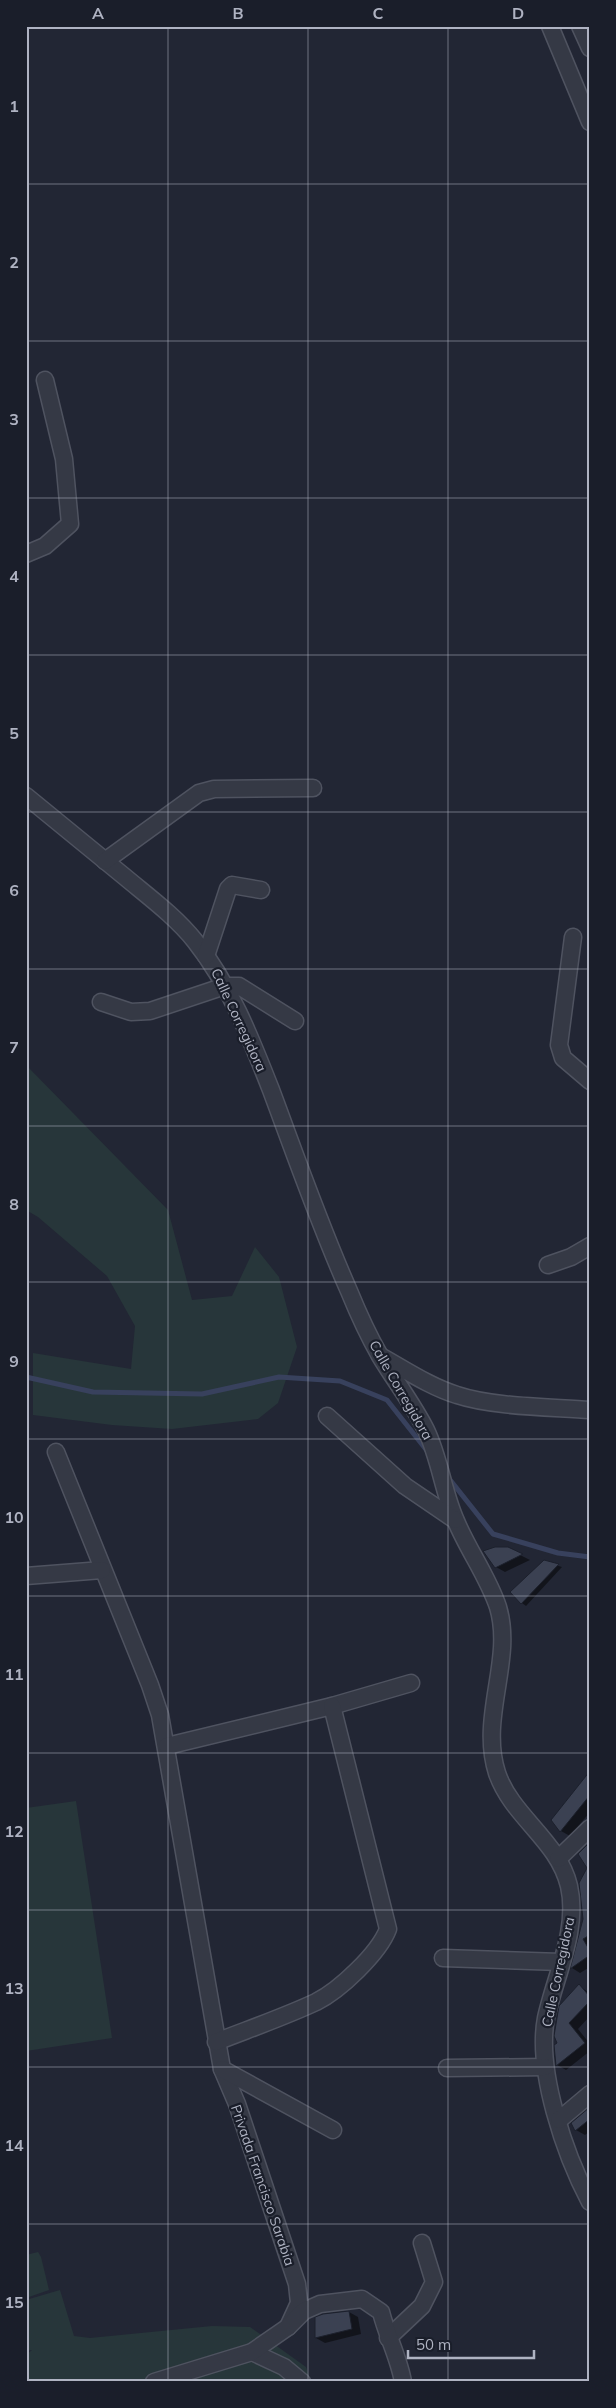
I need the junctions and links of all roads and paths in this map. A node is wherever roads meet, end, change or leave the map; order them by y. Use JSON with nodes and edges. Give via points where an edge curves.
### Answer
{"nodes":[{"id":1,"x":550,"y":26,"type":"edge"},
{"id":2,"x":580,"y":26,"type":"edge"},
{"id":3,"x":590,"y":48,"type":"edge"},
{"id":4,"x":590,"y":122,"type":"edge"},
{"id":5,"x":45,"y":380,"type":"dead end"},
{"id":6,"x":26,"y":554,"type":"edge"},
{"id":7,"x":313,"y":788,"type":"dead end"},
{"id":8,"x":26,"y":796,"type":"edge"},
{"id":9,"x":105,"y":861,"type":"junction"},
{"id":10,"x":261,"y":890,"type":"dead end"},
{"id":11,"x":573,"y":937,"type":"dead end"},
{"id":12,"x":206,"y":956,"type":"junction"},
{"id":13,"x":225,"y":986,"type":"junction"},
{"id":14,"x":101,"y":1002,"type":"dead end"},
{"id":15,"x":295,"y":1021,"type":"dead end"},
{"id":16,"x":590,"y":1081,"type":"edge"},
{"id":17,"x":590,"y":1246,"type":"edge"},
{"id":18,"x":548,"y":1264,"type":"dead end"},
{"id":19,"x":381,"y":1357,"type":"junction"},
{"id":20,"x":590,"y":1410,"type":"edge"},
{"id":21,"x":326,"y":1416,"type":"dead end"},
{"id":22,"x":56,"y":1452,"type":"dead end"},
{"id":23,"x":455,"y":1520,"type":"junction"},
{"id":24,"x":102,"y":1570,"type":"junction"},
{"id":25,"x":26,"y":1576,"type":"edge"},
{"id":26,"x":411,"y":1683,"type":"dead end"},
{"id":27,"x":332,"y":1706,"type":"junction"},
{"id":28,"x":167,"y":1746,"type":"junction"},
{"id":29,"x":590,"y":1828,"type":"edge"},
{"id":30,"x":558,"y":1859,"type":"junction"},
{"id":31,"x":443,"y":1958,"type":"dead end"},
{"id":32,"x":561,"y":1962,"type":"junction"},
{"id":33,"x":216,"y":2042,"type":"junction"},
{"id":34,"x":545,"y":2067,"type":"junction"},
{"id":35,"x":447,"y":2068,"type":"dead end"},
{"id":36,"x":222,"y":2069,"type":"junction"},
{"id":37,"x":590,"y":2094,"type":"edge"},
{"id":38,"x":559,"y":2120,"type":"junction"},
{"id":39,"x":333,"y":2130,"type":"dead end"},
{"id":40,"x":590,"y":2202,"type":"edge"},
{"id":41,"x":422,"y":2243,"type":"dead end"},
{"id":42,"x":288,"y":2327,"type":"junction"},
{"id":43,"x":388,"y":2338,"type":"junction"},
{"id":44,"x":252,"y":2352,"type":"junction"},
{"id":45,"x":154,"y":2382,"type":"edge"},
{"id":46,"x":302,"y":2382,"type":"edge"},
{"id":47,"x":403,"y":2382,"type":"edge"}],
"edges":[{"from":1,"to":4,"type":"street"},
{"from":2,"to":3,"type":"street"},
{"from":5,"to":6,"type":"street","via":[[64,459],[70,524],[45,546]]},
{"from":7,"to":9,"type":"street","via":[[214,789],[199,793]]},
{"from":8,"to":9,"type":"street","name":"Calle Corregidora"},
{"from":9,"to":12,"type":"street","name":"Calle Corregidora","via":[[160,905]]},
{"from":10,"to":12,"type":"street","via":[[232,885],[228,889]]},
{"from":11,"to":16,"type":"street","via":[[559,1045],[563,1058]]},
{"from":12,"to":13,"type":"street","name":"Calle Corregidora"},
{"from":13,"to":14,"type":"street","via":[[150,1011],[131,1012]]},
{"from":13,"to":15,"type":"street","via":[[239,986]]},
{"from":13,"to":19,"type":"street","name":"Calle Corregidora","via":[[261,1064],[346,1285]]},
{"from":17,"to":18,"type":"street","via":[[571,1257]]},
{"from":19,"to":20,"type":"street","via":[[458,1396],[478,1401]]},
{"from":19,"to":23,"type":"street","name":"Calle Corregidora","via":[[413,1406],[436,1452]]},
{"from":21,"to":23,"type":"street","via":[[405,1486]]},
{"from":22,"to":24,"type":"street","name":"Privada Francisco Sarabia"},
{"from":23,"to":30,"type":"street","name":"Calle Corregidora","via":[[495,1600],[503,1634],[491,1728],[497,1771],[520,1813]]},
{"from":24,"to":25,"type":"street"},
{"from":24,"to":28,"type":"street","name":"Privada Francisco Sarabia","via":[[150,1684]]},
{"from":26,"to":27,"type":"street"},
{"from":27,"to":28,"type":"street"},
{"from":27,"to":33,"type":"street","via":[[388,1929],[373,1955],[318,2001]]},
{"from":28,"to":33,"type":"street","name":"Privada Francisco Sarabia"},
{"from":29,"to":30,"type":"street"},
{"from":30,"to":32,"type":"street","name":"Calle Corregidora","via":[[569,1888],[572,1910]]},
{"from":31,"to":32,"type":"street"},
{"from":32,"to":34,"type":"street","name":"Calle Corregidora","via":[[546,2020]]},
{"from":33,"to":36,"type":"street","name":"Privada Francisco Sarabia"},
{"from":34,"to":35,"type":"street"},
{"from":34,"to":38,"type":"street","name":"Calle Corregidora"},
{"from":36,"to":39,"type":"street"},
{"from":36,"to":42,"type":"street","name":"Privada Francisco Sarabia","via":[[297,2284],[299,2303]]},
{"from":37,"to":38,"type":"street"},
{"from":38,"to":40,"type":"street","name":"Calle Corregidora","via":[[578,2178]]},
{"from":41,"to":43,"type":"street","via":[[434,2282],[422,2306]]},
{"from":42,"to":43,"type":"street","via":[[304,2311],[320,2304],[362,2299],[381,2312]]},
{"from":42,"to":44,"type":"street"},
{"from":43,"to":47,"type":"street","via":[[400,2363]]},
{"from":44,"to":45,"type":"street"},
{"from":44,"to":46,"type":"street","via":[[284,2367]]}]}
